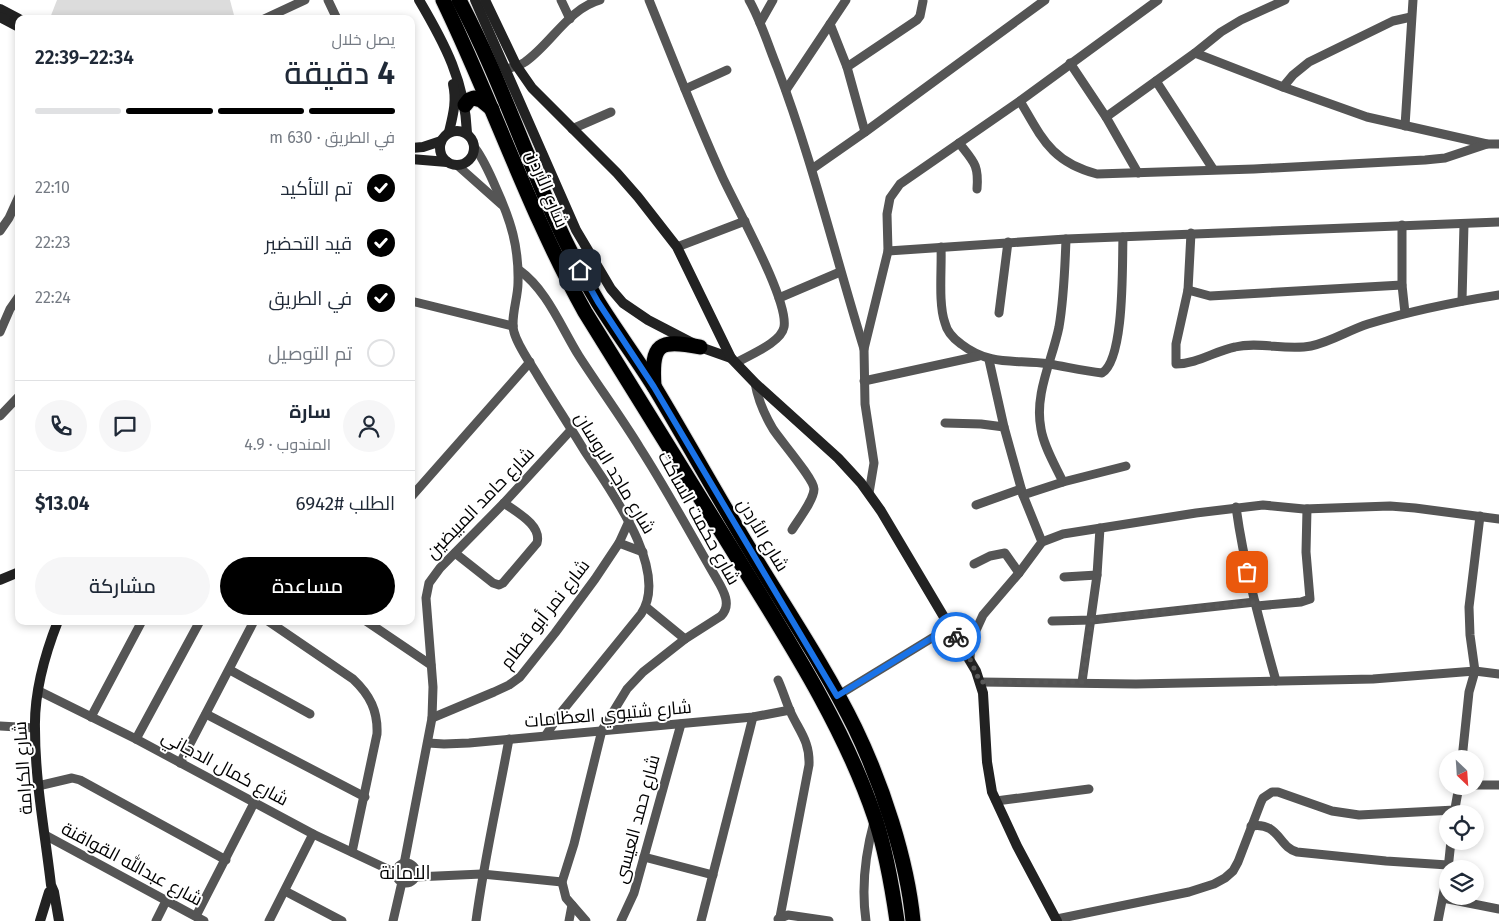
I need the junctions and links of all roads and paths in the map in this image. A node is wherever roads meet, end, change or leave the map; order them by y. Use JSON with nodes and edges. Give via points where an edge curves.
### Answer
{"nodes":[{"id":1,"x":304,"y":0,"type":"edge"},
{"id":2,"x":328,"y":0,"type":"edge"},
{"id":3,"x":412,"y":0,"type":"edge"},
{"id":4,"x":419,"y":0,"type":"edge"},
{"id":5,"x":442,"y":0,"type":"edge"},
{"id":6,"x":459,"y":0,"type":"edge"},
{"id":7,"x":475,"y":0,"type":"edge"},
{"id":8,"x":486,"y":0,"type":"edge"},
{"id":9,"x":561,"y":0,"type":"edge"},
{"id":10,"x":600,"y":0,"type":"edge"},
{"id":11,"x":649,"y":0,"type":"edge"},
{"id":12,"x":749,"y":0,"type":"edge"},
{"id":13,"x":773,"y":0,"type":"edge"},
{"id":14,"x":846,"y":0,"type":"edge"},
{"id":15,"x":1045,"y":0,"type":"edge"},
{"id":16,"x":1158,"y":0,"type":"edge"},
{"id":17,"x":1285,"y":0,"type":"edge"},
{"id":18,"x":1413,"y":0,"type":"edge"},
{"id":19,"x":923,"y":1,"type":"edge"},
{"id":20,"x":0,"y":9,"type":"edge"},
{"id":21,"x":272,"y":15,"type":"edge"},
{"id":22,"x":335,"y":15,"type":"edge"},
{"id":23,"x":0,"y":17,"type":"edge"},
{"id":24,"x":15,"y":17,"type":"edge"},
{"id":25,"x":1411,"y":17,"type":"junction"},
{"id":26,"x":570,"y":19,"type":"junction"},
{"id":27,"x":760,"y":23,"type":"junction"},
{"id":28,"x":830,"y":24,"type":"junction"},
{"id":29,"x":15,"y":25,"type":"edge"},
{"id":30,"x":1195,"y":53,"type":"junction"},
{"id":31,"x":1070,"y":64,"type":"junction"},
{"id":32,"x":516,"y":65,"type":"junction"},
{"id":33,"x":847,"y":67,"type":"junction"},
{"id":34,"x":505,"y":70,"type":"junction"},
{"id":35,"x":727,"y":70,"type":"dead end"},
{"id":36,"x":1156,"y":81,"type":"junction"},
{"id":37,"x":1283,"y":87,"type":"junction"},
{"id":38,"x":685,"y":89,"type":"junction"},
{"id":39,"x":786,"y":90,"type":"junction"},
{"id":40,"x":1020,"y":101,"type":"junction"},
{"id":41,"x":465,"y":105,"type":"junction"},
{"id":42,"x":493,"y":109,"type":"junction"},
{"id":43,"x":611,"y":112,"type":"dead end"},
{"id":44,"x":1106,"y":117,"type":"junction"},
{"id":45,"x":1405,"y":126,"type":"junction"},
{"id":46,"x":572,"y":129,"type":"junction"},
{"id":47,"x":449,"y":132,"type":"junction"},
{"id":48,"x":866,"y":132,"type":"junction"},
{"id":49,"x":467,"y":133,"type":"junction"},
{"id":50,"x":1458,"y":137,"type":"junction"},
{"id":51,"x":441,"y":140,"type":"junction"},
{"id":52,"x":959,"y":143,"type":"junction"},
{"id":53,"x":1487,"y":144,"type":"junction"},
{"id":54,"x":1499,"y":144,"type":"edge"},
{"id":55,"x":415,"y":148,"type":"edge"},
{"id":56,"x":475,"y":148,"type":"junction"},
{"id":57,"x":1455,"y":155,"type":"junction"},
{"id":58,"x":415,"y":159,"type":"edge"},
{"id":59,"x":452,"y":164,"type":"junction"},
{"id":60,"x":812,"y":169,"type":"junction"},
{"id":61,"x":1213,"y":169,"type":"junction"},
{"id":62,"x":1138,"y":173,"type":"junction"},
{"id":63,"x":977,"y":190,"type":"dead end"},
{"id":64,"x":15,"y":205,"type":"edge"},
{"id":65,"x":504,"y":207,"type":"junction"},
{"id":66,"x":745,"y":221,"type":"junction"},
{"id":67,"x":1499,"y":222,"type":"edge"},
{"id":68,"x":1464,"y":224,"type":"junction"},
{"id":69,"x":1402,"y":225,"type":"junction"},
{"id":70,"x":0,"y":231,"type":"edge"},
{"id":71,"x":1190,"y":233,"type":"junction"},
{"id":72,"x":1123,"y":237,"type":"junction"},
{"id":73,"x":1066,"y":239,"type":"junction"},
{"id":74,"x":1008,"y":242,"type":"junction"},
{"id":75,"x":676,"y":247,"type":"junction"},
{"id":76,"x":941,"y":247,"type":"junction"},
{"id":77,"x":888,"y":251,"type":"junction"},
{"id":78,"x":519,"y":270,"type":"junction"},
{"id":79,"x":840,"y":272,"type":"junction"},
{"id":80,"x":1402,"y":285,"type":"junction"},
{"id":81,"x":1188,"y":290,"type":"junction"},
{"id":82,"x":1499,"y":295,"type":"edge"},
{"id":83,"x":779,"y":298,"type":"junction"},
{"id":84,"x":1462,"y":301,"type":"junction"},
{"id":85,"x":15,"y":302,"type":"edge"},
{"id":86,"x":415,"y":302,"type":"edge"},
{"id":87,"x":999,"y":313,"type":"dead end"},
{"id":88,"x":1406,"y":313,"type":"junction"},
{"id":89,"x":513,"y":326,"type":"junction"},
{"id":90,"x":0,"y":332,"type":"edge"},
{"id":91,"x":700,"y":348,"type":"junction"},
{"id":92,"x":864,"y":349,"type":"junction"},
{"id":93,"x":979,"y":356,"type":"junction"},
{"id":94,"x":989,"y":360,"type":"junction"},
{"id":95,"x":734,"y":361,"type":"junction"},
{"id":96,"x":530,"y":362,"type":"junction"},
{"id":97,"x":1048,"y":364,"type":"junction"},
{"id":98,"x":864,"y":382,"type":"junction"},
{"id":99,"x":755,"y":383,"type":"junction"},
{"id":100,"x":654,"y":387,"type":"junction"},
{"id":101,"x":15,"y":400,"type":"edge"},
{"id":102,"x":0,"y":416,"type":"edge"},
{"id":103,"x":945,"y":423,"type":"dead end"},
{"id":104,"x":1004,"y":427,"type":"junction"},
{"id":105,"x":571,"y":430,"type":"junction"},
{"id":106,"x":1126,"y":466,"type":"dead end"},
{"id":107,"x":1064,"y":482,"type":"junction"},
{"id":108,"x":415,"y":492,"type":"edge"},
{"id":109,"x":1022,"y":492,"type":"junction"},
{"id":110,"x":869,"y":493,"type":"junction"},
{"id":111,"x":504,"y":503,"type":"junction"},
{"id":112,"x":976,"y":506,"type":"dead end"},
{"id":113,"x":1236,"y":507,"type":"junction"},
{"id":114,"x":1306,"y":509,"type":"junction"},
{"id":115,"x":1480,"y":516,"type":"junction"},
{"id":116,"x":1499,"y":519,"type":"edge"},
{"id":117,"x":629,"y":520,"type":"junction"},
{"id":118,"x":1100,"y":528,"type":"junction"},
{"id":119,"x":792,"y":530,"type":"dead end"},
{"id":120,"x":1042,"y":542,"type":"junction"},
{"id":121,"x":619,"y":543,"type":"junction"},
{"id":122,"x":643,"y":552,"type":"junction"},
{"id":123,"x":455,"y":553,"type":"junction"},
{"id":124,"x":974,"y":564,"type":"dead end"},
{"id":125,"x":1019,"y":573,"type":"junction"},
{"id":126,"x":15,"y":574,"type":"edge"},
{"id":127,"x":1097,"y":574,"type":"junction"},
{"id":128,"x":1064,"y":577,"type":"dead end"},
{"id":129,"x":0,"y":580,"type":"edge"},
{"id":130,"x":1256,"y":604,"type":"junction"},
{"id":131,"x":646,"y":607,"type":"junction"},
{"id":132,"x":1092,"y":620,"type":"junction"},
{"id":133,"x":1052,"y":621,"type":"dead end"},
{"id":134,"x":56,"y":625,"type":"edge"},
{"id":135,"x":140,"y":625,"type":"edge"},
{"id":136,"x":198,"y":625,"type":"edge"},
{"id":137,"x":252,"y":625,"type":"edge"},
{"id":138,"x":274,"y":625,"type":"edge"},
{"id":139,"x":372,"y":625,"type":"edge"},
{"id":140,"x":950,"y":627,"type":"junction"},
{"id":141,"x":685,"y":639,"type":"junction"},
{"id":142,"x":970,"y":659,"type":"junction"},
{"id":143,"x":431,"y":665,"type":"junction"},
{"id":144,"x":230,"y":670,"type":"junction"},
{"id":145,"x":1475,"y":671,"type":"junction"},
{"id":146,"x":1499,"y":674,"type":"edge"},
{"id":147,"x":778,"y":680,"type":"dead end"},
{"id":148,"x":1276,"y":681,"type":"junction"},
{"id":149,"x":980,"y":682,"type":"junction"},
{"id":150,"x":1082,"y":682,"type":"junction"},
{"id":151,"x":39,"y":691,"type":"junction"},
{"id":152,"x":837,"y":696,"type":"junction"},
{"id":153,"x":790,"y":710,"type":"junction"},
{"id":154,"x":206,"y":714,"type":"junction"},
{"id":155,"x":310,"y":714,"type":"dead end"},
{"id":156,"x":91,"y":717,"type":"junction"},
{"id":157,"x":753,"y":717,"type":"junction"},
{"id":158,"x":432,"y":718,"type":"junction"},
{"id":159,"x":681,"y":724,"type":"junction"},
{"id":160,"x":0,"y":726,"type":"edge"},
{"id":161,"x":34,"y":728,"type":"junction"},
{"id":162,"x":602,"y":730,"type":"junction"},
{"id":163,"x":546,"y":735,"type":"junction"},
{"id":164,"x":136,"y":739,"type":"junction"},
{"id":165,"x":509,"y":739,"type":"junction"},
{"id":166,"x":428,"y":743,"type":"junction"},
{"id":167,"x":1463,"y":750,"type":"edge"},
{"id":168,"x":180,"y":763,"type":"junction"},
{"id":169,"x":1484,"y":785,"type":"edge"},
{"id":170,"x":1499,"y":785,"type":"edge"},
{"id":171,"x":38,"y":786,"type":"junction"},
{"id":172,"x":1089,"y":789,"type":"dead end"},
{"id":173,"x":364,"y":796,"type":"junction"},
{"id":174,"x":875,"y":799,"type":"junction"},
{"id":175,"x":996,"y":801,"type":"junction"},
{"id":176,"x":254,"y":803,"type":"junction"},
{"id":177,"x":1439,"y":812,"type":"edge"},
{"id":178,"x":875,"y":819,"type":"junction"},
{"id":179,"x":1251,"y":826,"type":"junction"},
{"id":180,"x":314,"y":834,"type":"junction"},
{"id":181,"x":45,"y":835,"type":"junction"},
{"id":182,"x":352,"y":852,"type":"junction"},
{"id":183,"x":644,"y":857,"type":"junction"},
{"id":184,"x":226,"y":860,"type":"junction"},
{"id":185,"x":404,"y":864,"type":"junction"},
{"id":186,"x":1439,"y":867,"type":"edge"},
{"id":187,"x":396,"y":873,"type":"junction"},
{"id":188,"x":415,"y":874,"type":"junction"},
{"id":189,"x":482,"y":874,"type":"junction"},
{"id":190,"x":713,"y":875,"type":"junction"},
{"id":191,"x":402,"y":882,"type":"junction"},
{"id":192,"x":562,"y":882,"type":"junction"},
{"id":193,"x":50,"y":888,"type":"junction"},
{"id":194,"x":285,"y":891,"type":"junction"},
{"id":195,"x":166,"y":901,"type":"junction"},
{"id":196,"x":572,"y":905,"type":"junction"},
{"id":197,"x":1441,"y":905,"type":"edge"},
{"id":198,"x":1478,"y":905,"type":"edge"},
{"id":199,"x":1499,"y":909,"type":"edge"},
{"id":200,"x":200,"y":919,"type":"edge"},
{"id":201,"x":778,"y":919,"type":"edge"},
{"id":202,"x":1057,"y":920,"type":"edge"},
{"id":203,"x":40,"y":921,"type":"edge"},
{"id":204,"x":52,"y":921,"type":"edge"},
{"id":205,"x":59,"y":921,"type":"edge"},
{"id":206,"x":156,"y":921,"type":"edge"},
{"id":207,"x":269,"y":921,"type":"edge"},
{"id":208,"x":342,"y":921,"type":"edge"},
{"id":209,"x":393,"y":921,"type":"edge"},
{"id":210,"x":476,"y":921,"type":"edge"},
{"id":211,"x":569,"y":921,"type":"edge"},
{"id":212,"x":586,"y":921,"type":"edge"},
{"id":213,"x":621,"y":921,"type":"edge"},
{"id":214,"x":701,"y":921,"type":"edge"},
{"id":215,"x":825,"y":921,"type":"edge"},
{"id":216,"x":829,"y":921,"type":"edge"},
{"id":217,"x":866,"y":921,"type":"edge"},
{"id":218,"x":898,"y":921,"type":"edge"},
{"id":219,"x":913,"y":921,"type":"edge"},
{"id":220,"x":1438,"y":921,"type":"edge"}],
"edges":[{"from":1,"to":21,"type":"street"},
{"from":2,"to":22,"type":"street"},
{"from":3,"to":47,"type":"street","via":[[452,79],[456,96]]},
{"from":4,"to":41,"type":"street","via":[[449,55]]},
{"from":5,"to":42,"type":"highway","name":"شارع الأردن"},
{"from":6,"to":100,"type":"highway","name":"شارع الأردن","via":[[492,68],[571,254],[598,302]]},
{"from":7,"to":34,"type":"street"},
{"from":8,"to":32,"type":"street"},
{"from":9,"to":26,"type":"street"},
{"from":10,"to":26,"type":"street"},
{"from":11,"to":38,"type":"street"},
{"from":12,"to":27,"type":"street"},
{"from":13,"to":27,"type":"street"},
{"from":14,"to":28,"type":"street"},
{"from":15,"to":48,"type":"street"},
{"from":16,"to":31,"type":"street"},
{"from":17,"to":30,"type":"street","via":[[1241,20]]},
{"from":18,"to":25,"type":"street"},
{"from":19,"to":33,"type":"street","via":[[917,20]]},
{"from":20,"to":24,"type":"street"},
{"from":23,"to":29,"type":"street"},
{"from":25,"to":37,"type":"street","via":[[1393,21],[1309,62]]},
{"from":25,"to":45,"type":"street"},
{"from":26,"to":32,"type":"street","via":[[526,62]]},
{"from":27,"to":39,"type":"street"},
{"from":28,"to":33,"type":"street"},
{"from":28,"to":39,"type":"street"},
{"from":30,"to":36,"type":"street"},
{"from":30,"to":37,"type":"street"},
{"from":31,"to":40,"type":"street"},
{"from":31,"to":44,"type":"street"},
{"from":32,"to":34,"type":"street"},
{"from":32,"to":46,"type":"street","via":[[532,88]]},
{"from":33,"to":48,"type":"street"},
{"from":34,"to":91,"type":"street","via":[[576,230],[611,289],[623,304]]},
{"from":35,"to":38,"type":"street"},
{"from":36,"to":44,"type":"street"},
{"from":36,"to":61,"type":"street"},
{"from":37,"to":45,"type":"street","via":[[1359,114]]},
{"from":38,"to":66,"type":"street","via":[[722,178]]},
{"from":39,"to":60,"type":"street"},
{"from":40,"to":52,"type":"street"},
{"from":40,"to":62,"type":"street","via":[[1047,145],[1065,162],[1097,174]]},
{"from":41,"to":42,"type":"highway","via":[[474,98]]},
{"from":41,"to":49,"type":"street"},
{"from":42,"to":174,"type":"highway","name":"شارع الأردن","via":[[536,215],[571,286],[804,668]]},
{"from":43,"to":46,"type":"street"},
{"from":44,"to":62,"type":"street"},
{"from":45,"to":50,"type":"street"},
{"from":46,"to":75,"type":"street","via":[[627,185]]},
{"from":47,"to":49,"type":"street"},
{"from":47,"to":51,"type":"street"},
{"from":48,"to":60,"type":"street"},
{"from":49,"to":56,"type":"street"},
{"from":50,"to":53,"type":"street"},
{"from":50,"to":57,"type":"street"},
{"from":51,"to":55,"type":"street"},
{"from":51,"to":59,"type":"street","via":[[440,152]]},
{"from":52,"to":63,"type":"street","via":[[977,167]]},
{"from":52,"to":77,"type":"street","via":[[894,191],[887,214]]},
{"from":53,"to":54,"type":"street"},
{"from":53,"to":57,"type":"street"},
{"from":56,"to":59,"type":"street","via":[[471,158],[462,165]]},
{"from":56,"to":65,"type":"street","name":"شارع ماجد الروسان"},
{"from":57,"to":61,"type":"street","via":[[1391,162]]},
{"from":58,"to":59,"type":"street"},
{"from":59,"to":65,"type":"street"},
{"from":60,"to":79,"type":"street"},
{"from":61,"to":62,"type":"street"},
{"from":64,"to":70,"type":"street"},
{"from":65,"to":78,"type":"street","name":"شارع ماجد الروسان","via":[[515,242]]},
{"from":66,"to":75,"type":"street"},
{"from":66,"to":83,"type":"street"},
{"from":67,"to":68,"type":"street"},
{"from":68,"to":69,"type":"street"},
{"from":68,"to":84,"type":"street"},
{"from":69,"to":71,"type":"street"},
{"from":69,"to":80,"type":"street"},
{"from":71,"to":72,"type":"street"},
{"from":71,"to":81,"type":"street"},
{"from":72,"to":73,"type":"street"},
{"from":72,"to":97,"type":"street","via":[[1117,343],[1108,367],[1102,373]]},
{"from":73,"to":74,"type":"street"},
{"from":73,"to":97,"type":"street","via":[[1061,310]]},
{"from":74,"to":76,"type":"street"},
{"from":74,"to":87,"type":"street"},
{"from":75,"to":95,"type":"street"},
{"from":76,"to":77,"type":"street"},
{"from":76,"to":93,"type":"street","via":[[944,323],[953,338]]},
{"from":77,"to":92,"type":"street"},
{"from":78,"to":89,"type":"street","name":"شارع ماجد الروسان"},
{"from":78,"to":141,"type":"street","name":"شارع حكمت الساكت","via":[[538,288],[640,446],[722,589],[727,603],[724,612]]},
{"from":79,"to":83,"type":"street"},
{"from":79,"to":92,"type":"street"},
{"from":80,"to":81,"type":"street","via":[[1210,296]]},
{"from":80,"to":88,"type":"street"},
{"from":81,"to":88,"type":"street","via":[[1176,344],[1176,364],[1240,346],[1313,346]]},
{"from":82,"to":84,"type":"street"},
{"from":83,"to":95,"type":"street","via":[[784,322],[782,333],[774,342]]},
{"from":84,"to":88,"type":"street"},
{"from":85,"to":90,"type":"street"},
{"from":86,"to":89,"type":"street"},
{"from":89,"to":96,"type":"street","name":"شارع ماجد الروسان"},
{"from":91,"to":95,"type":"street"},
{"from":91,"to":100,"type":"highway","via":[[677,342],[658,349],[652,364]]},
{"from":92,"to":98,"type":"street"},
{"from":93,"to":94,"type":"street"},
{"from":93,"to":98,"type":"street"},
{"from":94,"to":97,"type":"street"},
{"from":94,"to":104,"type":"street"},
{"from":95,"to":99,"type":"street"},
{"from":96,"to":105,"type":"street","name":"شارع ماجد الروسان"},
{"from":96,"to":108,"type":"street"},
{"from":97,"to":107,"type":"street","via":[[1041,393],[1041,430]]},
{"from":98,"to":110,"type":"street","via":[[874,463]]},
{"from":99,"to":110,"type":"street","via":[[838,458]]},
{"from":99,"to":119,"type":"street","via":[[765,415],[813,484],[813,494]]},
{"from":100,"to":152,"type":"highway","name":"شارع الأردن"},
{"from":101,"to":102,"type":"street"},
{"from":103,"to":104,"type":"street"},
{"from":104,"to":109,"type":"street"},
{"from":105,"to":111,"type":"street","name":"شارع حامد المبيضين"},
{"from":105,"to":117,"type":"street","name":"شارع ماجد الروسان"},
{"from":106,"to":107,"type":"street"},
{"from":107,"to":109,"type":"street"},
{"from":109,"to":112,"type":"street"},
{"from":109,"to":120,"type":"street"},
{"from":110,"to":140,"type":"street"},
{"from":111,"to":123,"type":"street","name":"شارع حامد المبيضين"},
{"from":111,"to":123,"type":"street","via":[[534,527],[538,537],[537,543],[503,583],[493,583]]},
{"from":113,"to":114,"type":"street","via":[[1270,505]]},
{"from":113,"to":118,"type":"street"},
{"from":113,"to":130,"type":"street"},
{"from":114,"to":115,"type":"street","via":[[1390,506]]},
{"from":114,"to":130,"type":"street","via":[[1310,599]]},
{"from":115,"to":116,"type":"street"},
{"from":115,"to":145,"type":"street","via":[[1469,607]]},
{"from":117,"to":121,"type":"street","name":"شارع نمر أبو قطام"},
{"from":117,"to":122,"type":"street","name":"شارع ماجد الروسان"},
{"from":118,"to":120,"type":"street","via":[[1063,534]]},
{"from":118,"to":127,"type":"street"},
{"from":120,"to":125,"type":"street"},
{"from":121,"to":122,"type":"street"},
{"from":121,"to":158,"type":"street","name":"شارع نمر أبو قطام","via":[[520,677],[494,692]]},
{"from":122,"to":131,"type":"street","name":"شارع ماجد الروسان","via":[[650,587]]},
{"from":123,"to":143,"type":"street","name":"شارع حامد المبيضين","via":[[432,578],[427,590]]},
{"from":124,"to":125,"type":"street","via":[[1004,553]]},
{"from":125,"to":142,"type":"street","via":[[983,615],[971,641]]},
{"from":126,"to":129,"type":"street"},
{"from":127,"to":128,"type":"street"},
{"from":127,"to":132,"type":"street"},
{"from":130,"to":132,"type":"street"},
{"from":130,"to":148,"type":"street"},
{"from":131,"to":141,"type":"street"},
{"from":131,"to":163,"type":"street"},
{"from":132,"to":133,"type":"street"},
{"from":132,"to":150,"type":"street"},
{"from":134,"to":151,"type":"street","name":"شارع الكرامة"},
{"from":135,"to":156,"type":"street"},
{"from":136,"to":164,"type":"street"},
{"from":137,"to":144,"type":"street"},
{"from":138,"to":173,"type":"street","via":[[353,679],[372,702],[377,728]]},
{"from":139,"to":143,"type":"street"},
{"from":140,"to":142,"type":"street"},
{"from":140,"to":152,"type":"street"},
{"from":141,"to":162,"type":"street","name":"شارع حكمت الساكت","via":[[627,689]]},
{"from":142,"to":149,"type":"street"},
{"from":143,"to":158,"type":"street","name":"شارع حامد المبيضين"},
{"from":144,"to":154,"type":"street"},
{"from":144,"to":155,"type":"street"},
{"from":145,"to":146,"type":"street"},
{"from":145,"to":148,"type":"street","via":[[1373,679]]},
{"from":145,"to":167,"type":"street","via":[[1469,692]]},
{"from":147,"to":153,"type":"street"},
{"from":148,"to":150,"type":"street"},
{"from":149,"to":150,"type":"street"},
{"from":149,"to":175,"type":"street","via":[[988,771]]},
{"from":151,"to":156,"type":"street","name":"شارع كمال الدجاني"},
{"from":151,"to":161,"type":"street","name":"شارع الكرامة"},
{"from":152,"to":174,"type":"highway","name":"شارع الأردن","via":[[854,727]]},
{"from":153,"to":157,"type":"street","name":"شارع شتيوي العظامات"},
{"from":153,"to":201,"type":"street","via":[[808,748],[809,764]]},
{"from":154,"to":168,"type":"street"},
{"from":154,"to":173,"type":"street"},
{"from":156,"to":164,"type":"street","name":"شارع كمال الدجاني"},
{"from":157,"to":159,"type":"street","name":"شارع شتيوي العظامات"},
{"from":157,"to":190,"type":"street"},
{"from":158,"to":166,"type":"street","name":"شارع حامد المبيضين"},
{"from":159,"to":162,"type":"street","name":"شارع شتيوي العظامات"},
{"from":159,"to":183,"type":"street","name":"شارع حمد العيسى"},
{"from":160,"to":161,"type":"street"},
{"from":161,"to":171,"type":"street","name":"شارع الكرامة"},
{"from":162,"to":163,"type":"street","name":"شارع شتيوي العظامات"},
{"from":162,"to":192,"type":"street","name":"شارع حكمت الساكت"},
{"from":163,"to":165,"type":"street","name":"شارع شتيوي العظامات"},
{"from":164,"to":168,"type":"street","name":"شارع كمال الدجاني"},
{"from":165,"to":166,"type":"street","name":"شارع شتيوي العظامات"},
{"from":165,"to":189,"type":"street"},
{"from":166,"to":185,"type":"street","name":"شارع حامد المبيضين"},
{"from":168,"to":176,"type":"street","name":"شارع كمال الدجاني"},
{"from":169,"to":170,"type":"street"},
{"from":171,"to":181,"type":"street","name":"شارع الكرامة"},
{"from":171,"to":184,"type":"street","via":[[72,778],[80,780]]},
{"from":172,"to":175,"type":"street"},
{"from":173,"to":182,"type":"street"},
{"from":174,"to":178,"type":"highway"},
{"from":174,"to":219,"type":"highway","via":[[903,860]]},
{"from":175,"to":202,"type":"street"},
{"from":176,"to":180,"type":"street","name":"شارع كمال الدجاني"},
{"from":176,"to":184,"type":"street"},
{"from":177,"to":179,"type":"street","via":[[1359,815],[1332,811],[1285,793],[1272,792],[1263,798]]},
{"from":178,"to":217,"type":"street","via":[[863,873]]},
{"from":178,"to":218,"type":"highway"},
{"from":179,"to":186,"type":"street","via":[[1261,825],[1270,829],[1292,851]]},
{"from":179,"to":202,"type":"street","via":[[1233,871],[1214,884]]},
{"from":180,"to":182,"type":"street","name":"شارع كمال الدجاني"},
{"from":180,"to":194,"type":"street"},
{"from":181,"to":193,"type":"street","name":"شارع الكرامة"},
{"from":181,"to":195,"type":"street","name":"شارع عبدالله القواقنة"},
{"from":182,"to":187,"type":"street","name":"شارع كمال الدجاني"},
{"from":183,"to":190,"type":"street"},
{"from":183,"to":213,"type":"street","name":"شارع حمد العيسى","via":[[634,893]]},
{"from":184,"to":200,"type":"street"},
{"from":185,"to":187,"type":"street"},
{"from":185,"to":188,"type":"street","via":[[412,866]]},
{"from":187,"to":191,"type":"street"},
{"from":188,"to":189,"type":"street"},
{"from":188,"to":191,"type":"street","via":[[409,882]]},
{"from":189,"to":192,"type":"street"},
{"from":189,"to":210,"type":"street"},
{"from":190,"to":214,"type":"street"},
{"from":191,"to":209,"type":"street"},
{"from":192,"to":196,"type":"street","via":[[564,894]]},
{"from":193,"to":203,"type":"street"},
{"from":193,"to":204,"type":"street","name":"شارع الكرامة"},
{"from":193,"to":205,"type":"street","name":"شارع الكرامة","via":[[54,892]]},
{"from":194,"to":207,"type":"street"},
{"from":194,"to":208,"type":"street"},
{"from":195,"to":200,"type":"street","name":"شارع عبدالله القواقنة"},
{"from":195,"to":206,"type":"street"},
{"from":196,"to":211,"type":"street"},
{"from":196,"to":212,"type":"street"},
{"from":197,"to":220,"type":"street"},
{"from":198,"to":199,"type":"street"},
{"from":201,"to":215,"type":"street","via":[[799,916]]},
{"from":215,"to":216,"type":"street"}]}
